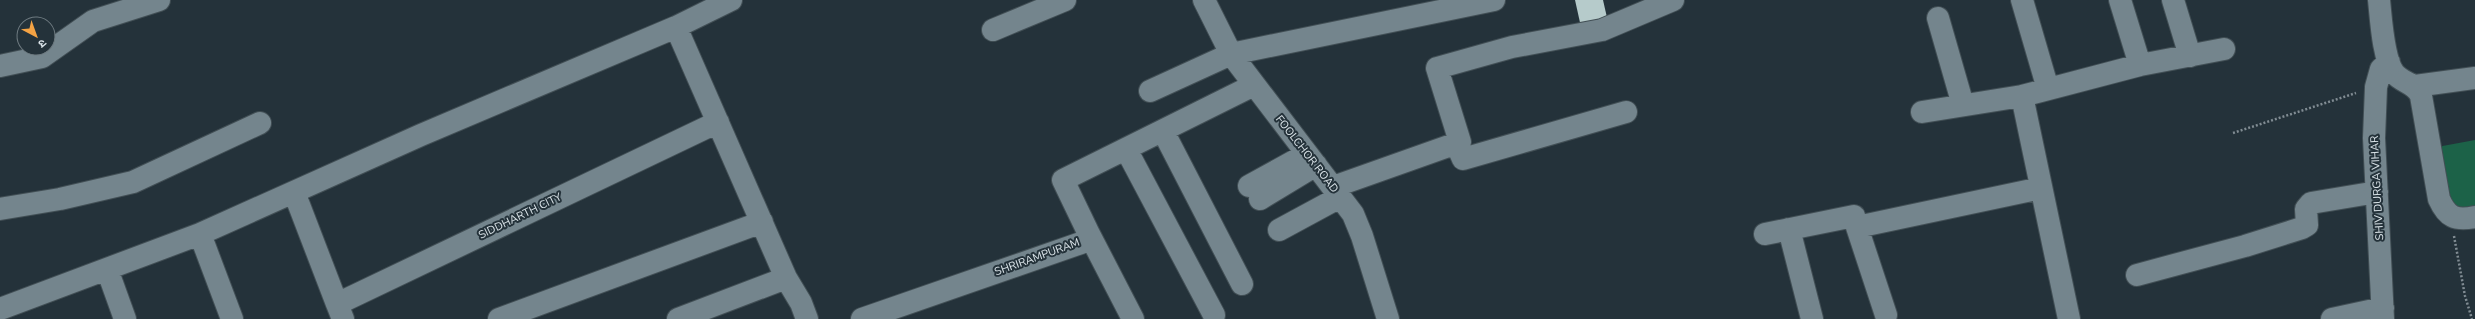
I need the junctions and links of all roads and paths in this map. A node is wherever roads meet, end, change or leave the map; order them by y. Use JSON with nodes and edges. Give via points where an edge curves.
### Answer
{"nodes":[{"id":1,"x":159,"y":0,"type":"edge"},
{"id":2,"x":731,"y":0,"type":"edge"},
{"id":3,"x":1065,"y":0,"type":"edge"},
{"id":4,"x":1204,"y":0,"type":"edge"},
{"id":5,"x":1494,"y":0,"type":"edge"},
{"id":6,"x":1673,"y":0,"type":"edge"},
{"id":7,"x":2022,"y":0,"type":"edge"},
{"id":8,"x":2120,"y":0,"type":"edge"},
{"id":9,"x":2173,"y":0,"type":"edge"},
{"id":10,"x":2379,"y":0,"type":"edge"},
{"id":11,"x":1938,"y":18,"type":"dead end"},
{"id":12,"x":676,"y":27,"type":"junction"},
{"id":13,"x":993,"y":30,"type":"dead end"},
{"id":14,"x":2224,"y":49,"type":"dead end"},
{"id":15,"x":1231,"y":54,"type":"junction"},
{"id":16,"x":2190,"y":56,"type":"junction"},
{"id":17,"x":2389,"y":62,"type":"junction"},
{"id":18,"x":2140,"y":65,"type":"junction"},
{"id":19,"x":0,"y":66,"type":"edge"},
{"id":20,"x":2475,"y":78,"type":"edge"},
{"id":21,"x":1254,"y":85,"type":"junction"},
{"id":22,"x":2415,"y":86,"type":"junction"},
{"id":23,"x":2376,"y":87,"type":"junction"},
{"id":24,"x":2048,"y":89,"type":"junction"},
{"id":25,"x":1150,"y":91,"type":"dead end"},
{"id":26,"x":2022,"y":96,"type":"junction"},
{"id":27,"x":1963,"y":105,"type":"junction"},
{"id":28,"x":1626,"y":112,"type":"dead end"},
{"id":29,"x":1922,"y":112,"type":"dead end"},
{"id":30,"x":718,"y":122,"type":"junction"},
{"id":31,"x":260,"y":123,"type":"dead end"},
{"id":32,"x":1163,"y":131,"type":"junction"},
{"id":33,"x":2233,"y":133,"type":"dead end"},
{"id":34,"x":1456,"y":144,"type":"junction"},
{"id":35,"x":1126,"y":149,"type":"junction"},
{"id":36,"x":1311,"y":160,"type":"junction"},
{"id":37,"x":2041,"y":188,"type":"junction"},
{"id":38,"x":294,"y":192,"type":"junction"},
{"id":39,"x":1254,"y":192,"type":"dead end"},
{"id":40,"x":1336,"y":192,"type":"junction"},
{"id":41,"x":2377,"y":192,"type":"junction"},
{"id":42,"x":0,"y":209,"type":"edge"},
{"id":43,"x":2475,"y":217,"type":"edge"},
{"id":44,"x":2450,"y":218,"type":"junction"},
{"id":45,"x":762,"y":222,"type":"junction"},
{"id":46,"x":1857,"y":227,"type":"junction"},
{"id":47,"x":1789,"y":229,"type":"junction"},
{"id":48,"x":1279,"y":230,"type":"dead end"},
{"id":49,"x":1088,"y":232,"type":"junction"},
{"id":50,"x":200,"y":234,"type":"junction"},
{"id":51,"x":1765,"y":234,"type":"dead end"},
{"id":52,"x":107,"y":269,"type":"junction"},
{"id":53,"x":2137,"y":275,"type":"dead end"},
{"id":54,"x":786,"y":278,"type":"junction"},
{"id":55,"x":1242,"y":284,"type":"dead end"},
{"id":56,"x":7,"y":311,"type":"edge"},
{"id":57,"x":340,"y":311,"type":"edge"},
{"id":58,"x":2383,"y":313,"type":"edge"},
{"id":59,"x":1214,"y":315,"type":"dead end"},
{"id":60,"x":1886,"y":315,"type":"dead end"},
{"id":61,"x":125,"y":319,"type":"edge"},
{"id":62,"x":232,"y":319,"type":"edge"},
{"id":63,"x":499,"y":319,"type":"edge"},
{"id":64,"x":678,"y":319,"type":"edge"},
{"id":65,"x":807,"y":319,"type":"edge"},
{"id":66,"x":862,"y":319,"type":"edge"},
{"id":67,"x":1133,"y":319,"type":"edge"},
{"id":68,"x":1388,"y":319,"type":"edge"},
{"id":69,"x":1812,"y":319,"type":"edge"},
{"id":70,"x":2068,"y":319,"type":"edge"},
{"id":71,"x":2332,"y":319,"type":"edge"},
{"id":72,"x":2472,"y":319,"type":"edge"}],
"edges":[{"from":1,"to":19,"type":"street","via":[[94,21],[42,57]]},
{"from":2,"to":12,"type":"street"},
{"from":3,"to":13,"type":"street"},
{"from":4,"to":15,"type":"street","name":"FOOLCHOR ROAD"},
{"from":5,"to":15,"type":"street"},
{"from":6,"to":34,"type":"street","via":[[1602,30],[1512,47],[1437,68],[1460,142]]},
{"from":7,"to":24,"type":"street"},
{"from":8,"to":18,"type":"street"},
{"from":9,"to":16,"type":"street"},
{"from":10,"to":17,"type":"street"},
{"from":11,"to":27,"type":"street"},
{"from":12,"to":30,"type":"street"},
{"from":12,"to":38,"type":"street"},
{"from":14,"to":16,"type":"street"},
{"from":15,"to":21,"type":"street","name":"FOOLCHOR ROAD"},
{"from":15,"to":25,"type":"street"},
{"from":16,"to":18,"type":"street"},
{"from":17,"to":22,"type":"street","via":[[2394,73]]},
{"from":17,"to":23,"type":"street","name":"SHIV DURGA VIHAR","via":[[2381,69]]},
{"from":18,"to":24,"type":"street"},
{"from":20,"to":22,"type":"street"},
{"from":21,"to":32,"type":"street","name":"SHRIRAMPURAM"},
{"from":21,"to":36,"type":"street","name":"FOOLCHOR ROAD"},
{"from":22,"to":44,"type":"street","via":[[2421,96],[2439,199]]},
{"from":23,"to":33,"type":"path"},
{"from":23,"to":41,"type":"street","name":"SHIV DURGA VIHAR","via":[[2374,138]]},
{"from":24,"to":26,"type":"street"},
{"from":26,"to":27,"type":"street"},
{"from":26,"to":37,"type":"street"},
{"from":27,"to":29,"type":"street"},
{"from":28,"to":34,"type":"street","via":[[1463,159]]},
{"from":30,"to":45,"type":"street"},
{"from":30,"to":57,"type":"street","name":"SIDDHARTH CITY"},
{"from":31,"to":42,"type":"street","via":[[132,182],[60,199]]},
{"from":32,"to":35,"type":"street","name":"SHRIRAMPURAM"},
{"from":32,"to":55,"type":"street"},
{"from":34,"to":40,"type":"street"},
{"from":35,"to":49,"type":"street","name":"SHRIRAMPURAM","via":[[1063,180]]},
{"from":35,"to":59,"type":"street"},
{"from":36,"to":39,"type":"street"},
{"from":36,"to":40,"type":"street","name":"FOOLCHOR ROAD"},
{"from":37,"to":46,"type":"street"},
{"from":37,"to":70,"type":"street"},
{"from":38,"to":50,"type":"street"},
{"from":38,"to":57,"type":"street"},
{"from":40,"to":48,"type":"street"},
{"from":40,"to":68,"type":"street","name":"FOOLCHOR ROAD","via":[[1352,214],[1362,236]]},
{"from":41,"to":53,"type":"street","via":[[2311,203],[2306,209],[2307,225],[2302,228]]},
{"from":41,"to":58,"type":"street","name":"SHIV DURGA VIHAR"},
{"from":43,"to":44,"type":"street","via":[[2463,220]]},
{"from":44,"to":72,"type":"path"},
{"from":45,"to":54,"type":"street"},
{"from":45,"to":63,"type":"street"},
{"from":46,"to":47,"type":"street","via":[[1854,216]]},
{"from":46,"to":60,"type":"street"},
{"from":47,"to":51,"type":"street"},
{"from":47,"to":69,"type":"street"},
{"from":49,"to":66,"type":"street","name":"SHRIRAMPURAM","via":[[1086,239],[1081,243]]},
{"from":49,"to":67,"type":"street"},
{"from":50,"to":52,"type":"street"},
{"from":50,"to":62,"type":"street"},
{"from":52,"to":56,"type":"street"},
{"from":52,"to":61,"type":"street"},
{"from":54,"to":64,"type":"street"},
{"from":54,"to":65,"type":"street"},
{"from":58,"to":71,"type":"street"}]}
